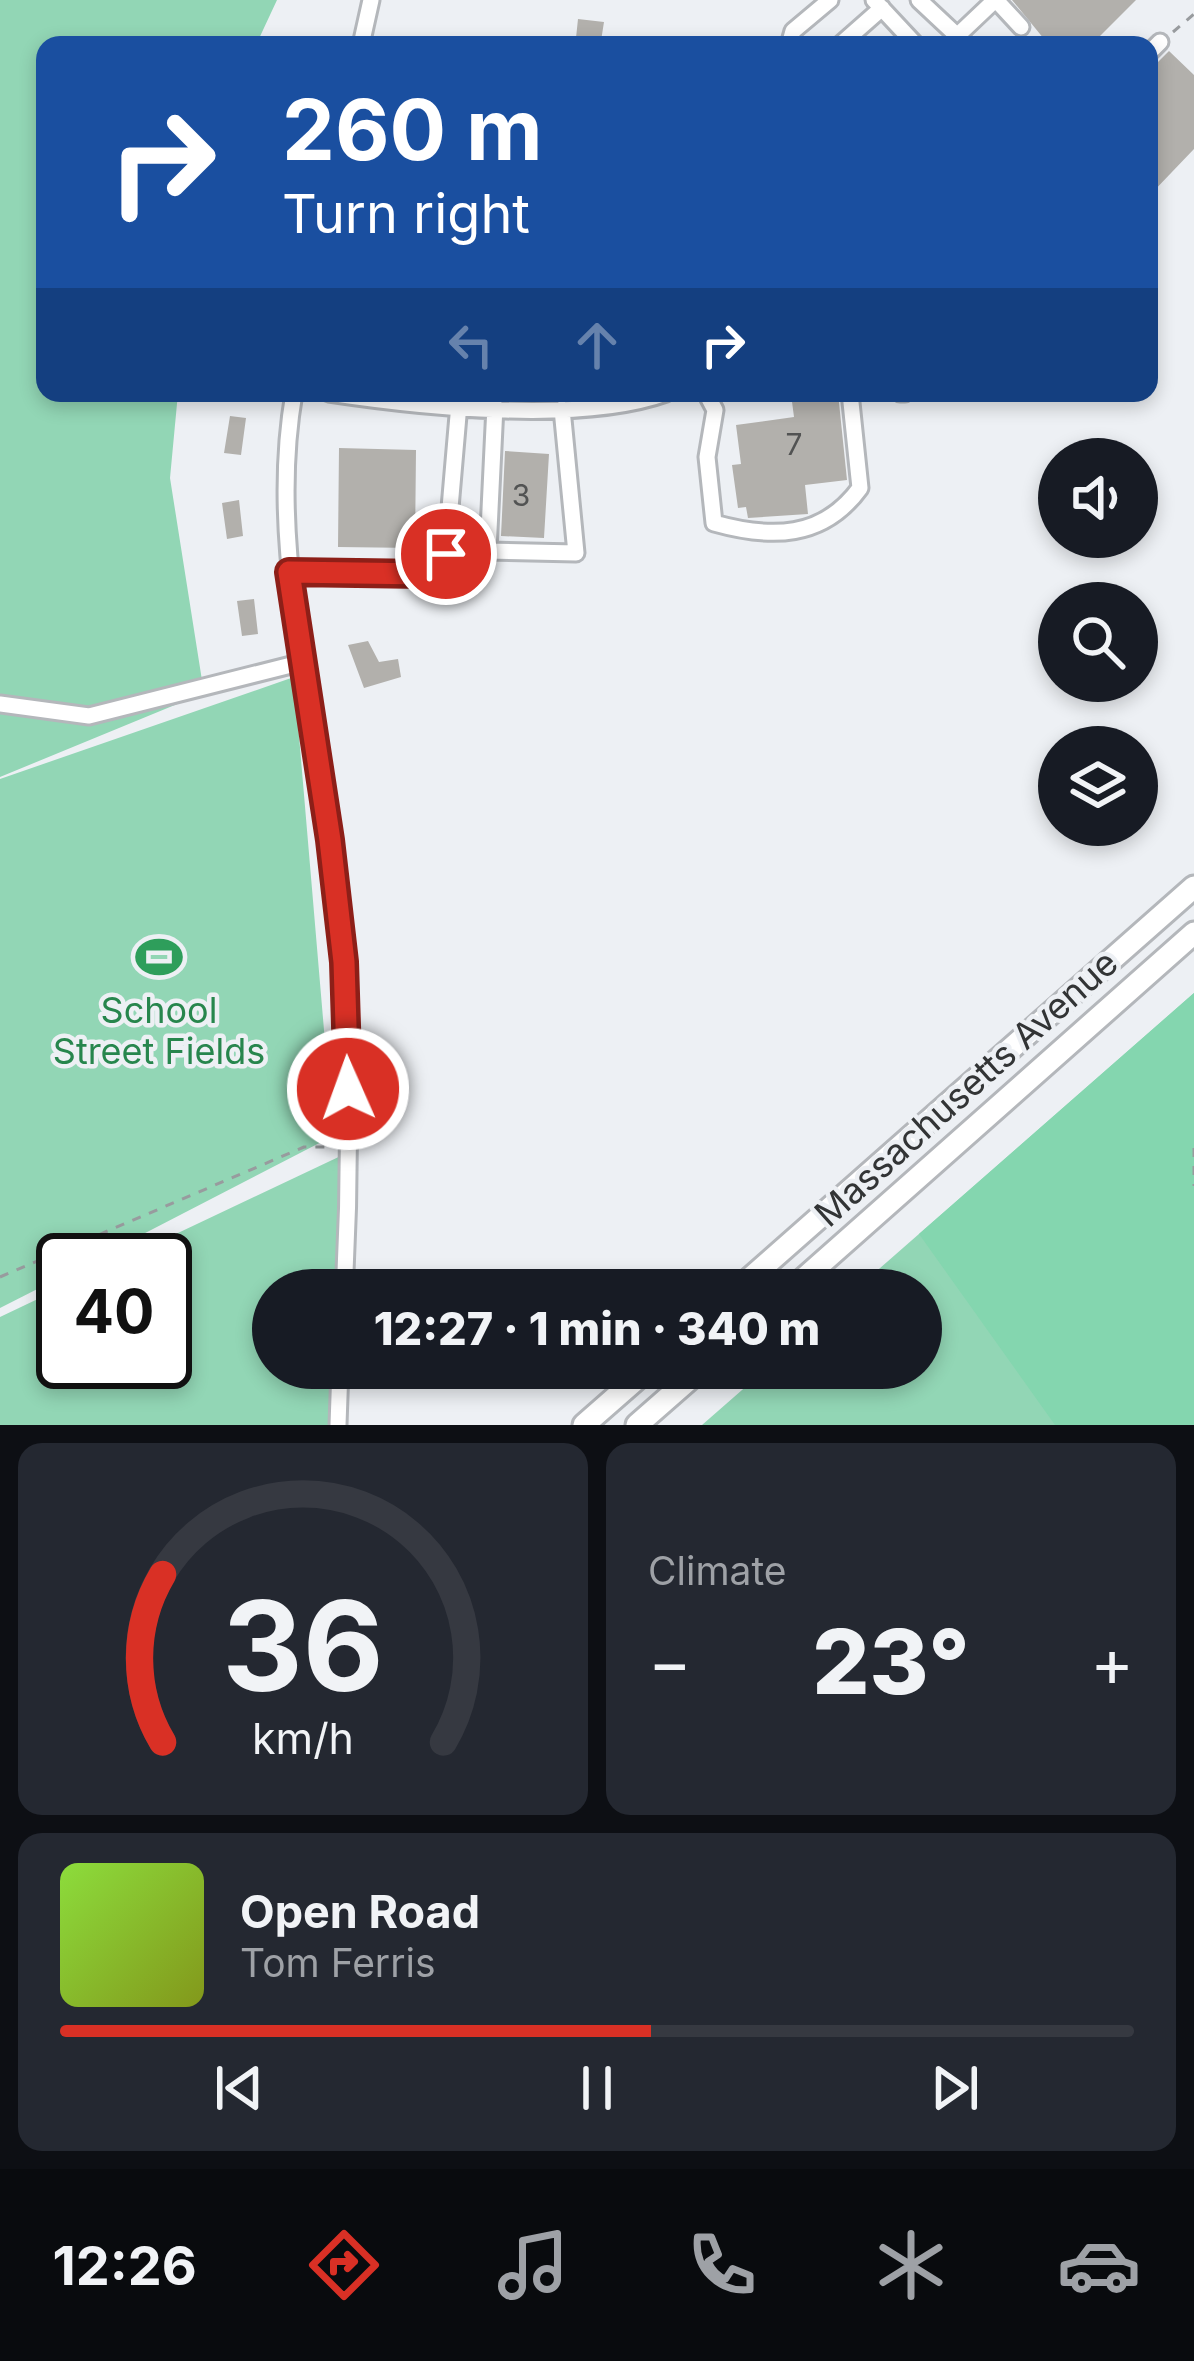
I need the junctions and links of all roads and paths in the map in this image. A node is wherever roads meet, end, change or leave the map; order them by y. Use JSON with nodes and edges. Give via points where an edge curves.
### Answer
{"nodes":[{"id":1,"x":371,"y":0,"type":"edge"},
{"id":2,"x":830,"y":0,"type":"edge"},
{"id":3,"x":919,"y":0,"type":"edge"},
{"id":4,"x":995,"y":0,"type":"edge"},
{"id":5,"x":878,"y":4,"type":"edge"},
{"id":6,"x":1194,"y":14,"type":"edge"},
{"id":7,"x":1022,"y":27,"type":"dead end"},
{"id":8,"x":364,"y":36,"type":"edge"},
{"id":9,"x":792,"y":36,"type":"edge"},
{"id":10,"x":848,"y":36,"type":"edge"},
{"id":11,"x":908,"y":36,"type":"edge"},
{"id":12,"x":958,"y":36,"type":"edge"},
{"id":13,"x":965,"y":36,"type":"edge"},
{"id":14,"x":1158,"y":44,"type":"edge"},
{"id":15,"x":293,"y":402,"type":"edge"},
{"id":16,"x":436,"y":402,"type":"edge"},
{"id":17,"x":609,"y":402,"type":"edge"},
{"id":18,"x":711,"y":402,"type":"edge"},
{"id":19,"x":851,"y":402,"type":"edge"},
{"id":20,"x":460,"y":404,"type":"junction"},
{"id":21,"x":495,"y":406,"type":"junction"},
{"id":22,"x":562,"y":409,"type":"junction"},
{"id":23,"x":289,"y":572,"type":"junction"},
{"id":24,"x":303,"y":662,"type":"junction"},
{"id":25,"x":0,"y":704,"type":"edge"},
{"id":26,"x":1194,"y":886,"type":"edge"},
{"id":27,"x":1194,"y":933,"type":"edge"},
{"id":28,"x":347,"y":1146,"type":"junction"},
{"id":29,"x":1194,"y":1148,"type":"edge"},
{"id":30,"x":1194,"y":1186,"type":"edge"},
{"id":31,"x":344,"y":1269,"type":"edge"},
{"id":32,"x":761,"y":1269,"type":"edge"},
{"id":33,"x":815,"y":1269,"type":"edge"},
{"id":34,"x":0,"y":1277,"type":"edge"},
{"id":35,"x":339,"y":1389,"type":"edge"},
{"id":36,"x":625,"y":1389,"type":"edge"},
{"id":37,"x":678,"y":1389,"type":"edge"},
{"id":38,"x":338,"y":1425,"type":"edge"},
{"id":39,"x":584,"y":1425,"type":"edge"},
{"id":40,"x":637,"y":1425,"type":"edge"}],
"edges":[{"from":1,"to":8,"type":"street"},
{"from":2,"to":9,"type":"street"},
{"from":3,"to":12,"type":"street"},
{"from":4,"to":7,"type":"street"},
{"from":4,"to":13,"type":"street"},
{"from":5,"to":10,"type":"street"},
{"from":5,"to":11,"type":"street"},
{"from":6,"to":14,"type":"path"},
{"from":15,"to":23,"type":"street","via":[[284,485]]},
{"from":16,"to":20,"type":"street"},
{"from":17,"to":22,"type":"street"},
{"from":18,"to":19,"type":"street","via":[[714,523],[754,534],[800,532],[840,515],[860,488]]},
{"from":20,"to":21,"type":"street"},
{"from":20,"to":23,"type":"street","via":[[446,554],[425,574]]},
{"from":21,"to":22,"type":"street"},
{"from":21,"to":22,"type":"street","via":[[488,551],[576,553]]},
{"from":23,"to":24,"type":"street"},
{"from":24,"to":25,"type":"street","via":[[89,716]]},
{"from":24,"to":28,"type":"street","via":[[344,962]]},
{"from":26,"to":32,"type":"highway","name":"Massachusetts Avenue"},
{"from":27,"to":33,"type":"highway","name":"Massachusetts Avenue"},
{"from":28,"to":31,"type":"street"},
{"from":28,"to":34,"type":"path","via":[[304,1147]]},
{"from":29,"to":30,"type":"path"},
{"from":35,"to":38,"type":"street"},
{"from":36,"to":39,"type":"highway"},
{"from":37,"to":40,"type":"highway"}]}
